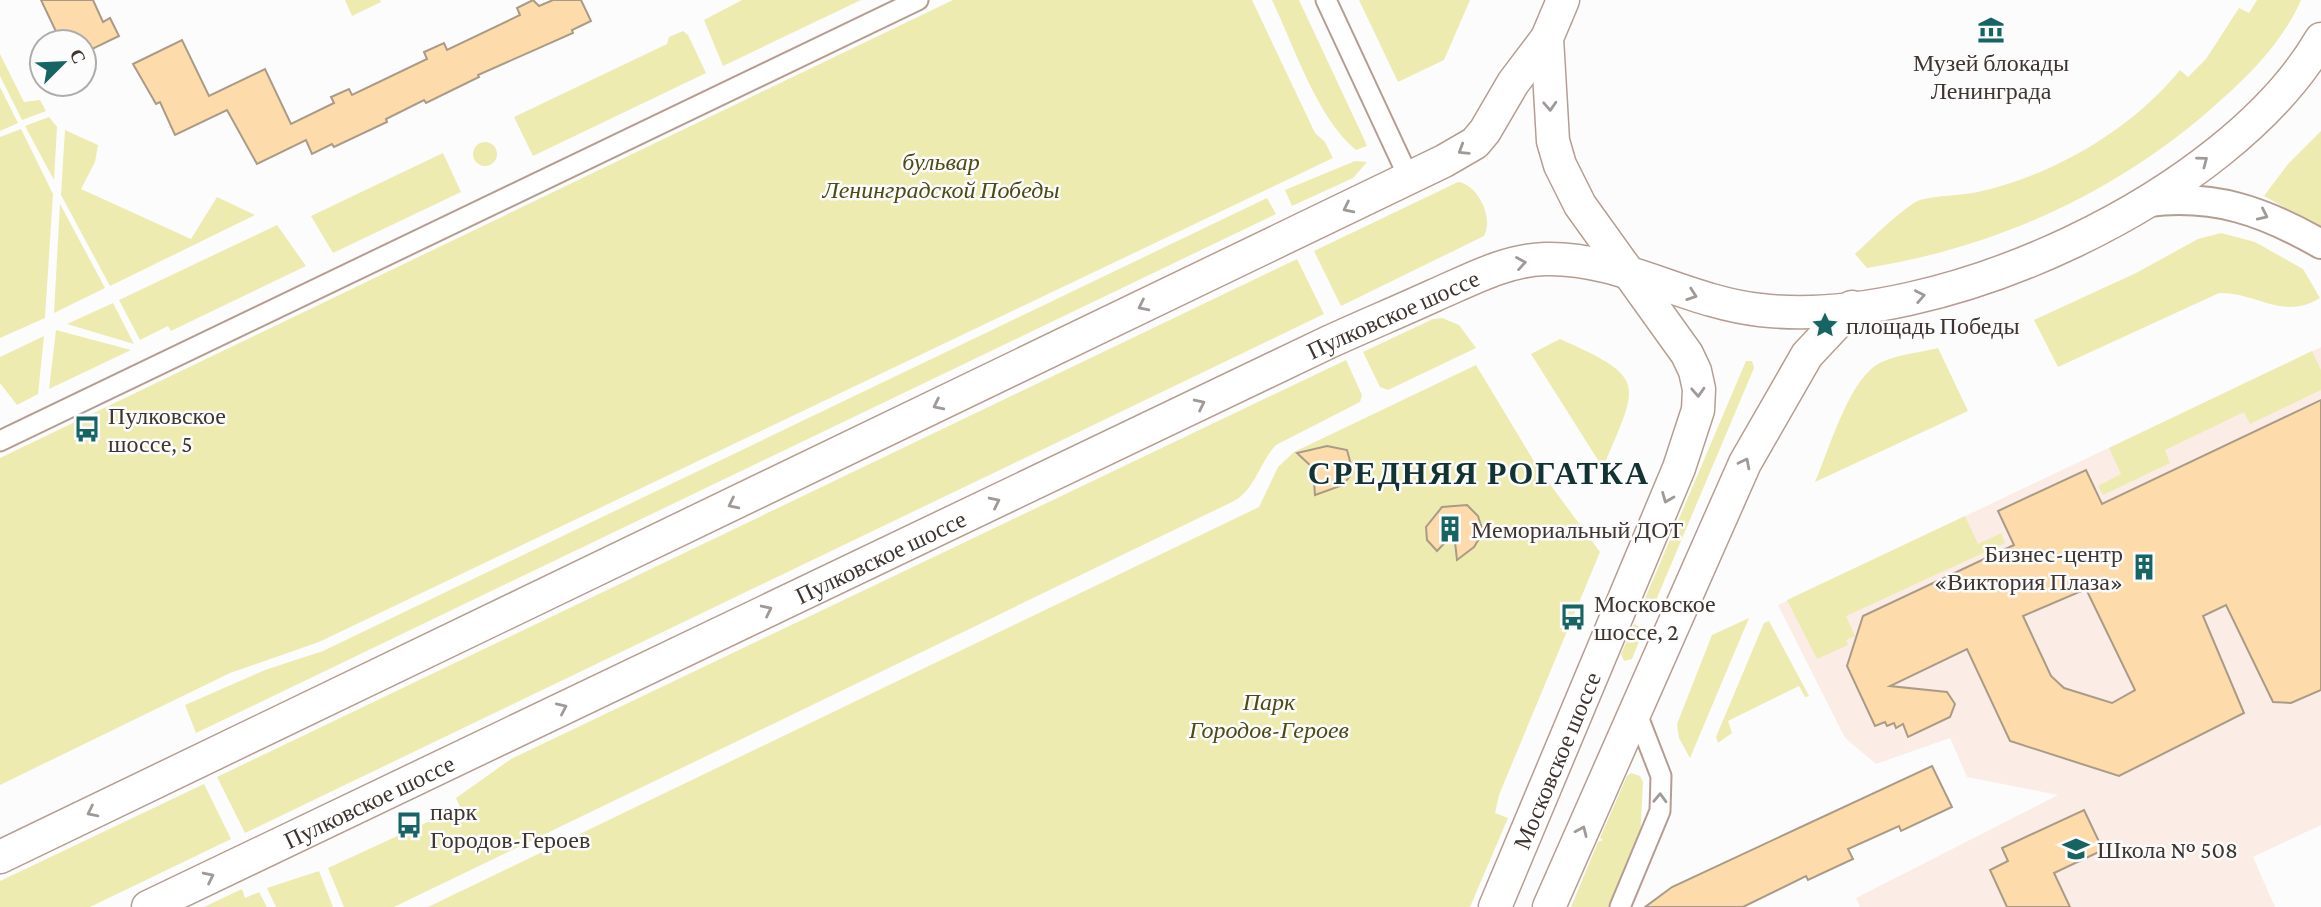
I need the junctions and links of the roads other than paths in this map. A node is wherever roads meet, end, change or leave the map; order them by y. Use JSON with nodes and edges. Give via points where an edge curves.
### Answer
{"nodes":[{"id":1,"x":918,"y":0,"type":"edge"},
{"id":2,"x":1326,"y":0,"type":"edge"},
{"id":3,"x":1563,"y":0,"type":"edge"},
{"id":4,"x":1547,"y":38,"type":"junction"},
{"id":5,"x":2321,"y":39,"type":"edge"},
{"id":6,"x":1409,"y":178,"type":"junction"},
{"id":7,"x":2148,"y":202,"type":"junction"},
{"id":8,"x":2321,"y":244,"type":"edge"},
{"id":9,"x":1628,"y":271,"type":"junction"},
{"id":10,"x":1852,"y":307,"type":"junction"},
{"id":11,"x":0,"y":441,"type":"edge"},
{"id":12,"x":1635,"y":709,"type":"junction"},
{"id":13,"x":0,"y":857,"type":"edge"},
{"id":14,"x":1509,"y":876,"type":"junction"},
{"id":15,"x":1552,"y":900,"type":"edge"},
{"id":16,"x":148,"y":907,"type":"edge"},
{"id":17,"x":1495,"y":907,"type":"edge"},
{"id":18,"x":1620,"y":907,"type":"edge"}],
"edges":[{"from":1,"to":11,"type":"street"},
{"from":2,"to":6,"type":"street"},
{"from":3,"to":4,"type":"main road"},
{"from":4,"to":6,"type":"main road","one_way":true,"via":[[1475,143]]},
{"from":4,"to":9,"type":"main road","one_way":true,"via":[[1550,117],[1560,165],[1580,205]]},
{"from":7,"to":5,"type":"main road","one_way":true,"via":[[2264,110]]},
{"from":6,"to":13,"type":"main road","one_way":true},
{"from":7,"to":8,"type":"main road","one_way":true,"via":[[2176,199],[2249,208]]},
{"from":10,"to":7,"type":"main road","one_way":true,"via":[[1939,293],[2004,271],[2079,239]]},
{"from":9,"to":10,"type":"main road","one_way":true,"via":[[1719,304],[1796,313]]},
{"from":9,"to":14,"type":"main road","name":"Московское шоссе","one_way":true,"via":[[1691,362],[1699,389],[1698,410],[1679,468]]},
{"from":16,"to":9,"type":"main road","name":"Пулковское шоссе","one_way":true,"via":[[1337,338],[1496,269],[1545,259]]},
{"from":12,"to":10,"type":"main road","name":"Московское шоссе","one_way":true,"via":[[1745,463],[1807,355]]},
{"from":15,"to":12,"type":"main road","name":"Московское шоссе","one_way":true},
{"from":18,"to":12,"type":"street","one_way":true,"via":[[1660,811],[1661,775]]},
{"from":14,"to":15,"type":"main road"},
{"from":14,"to":17,"type":"main road","name":"Московское шоссе"}]}
